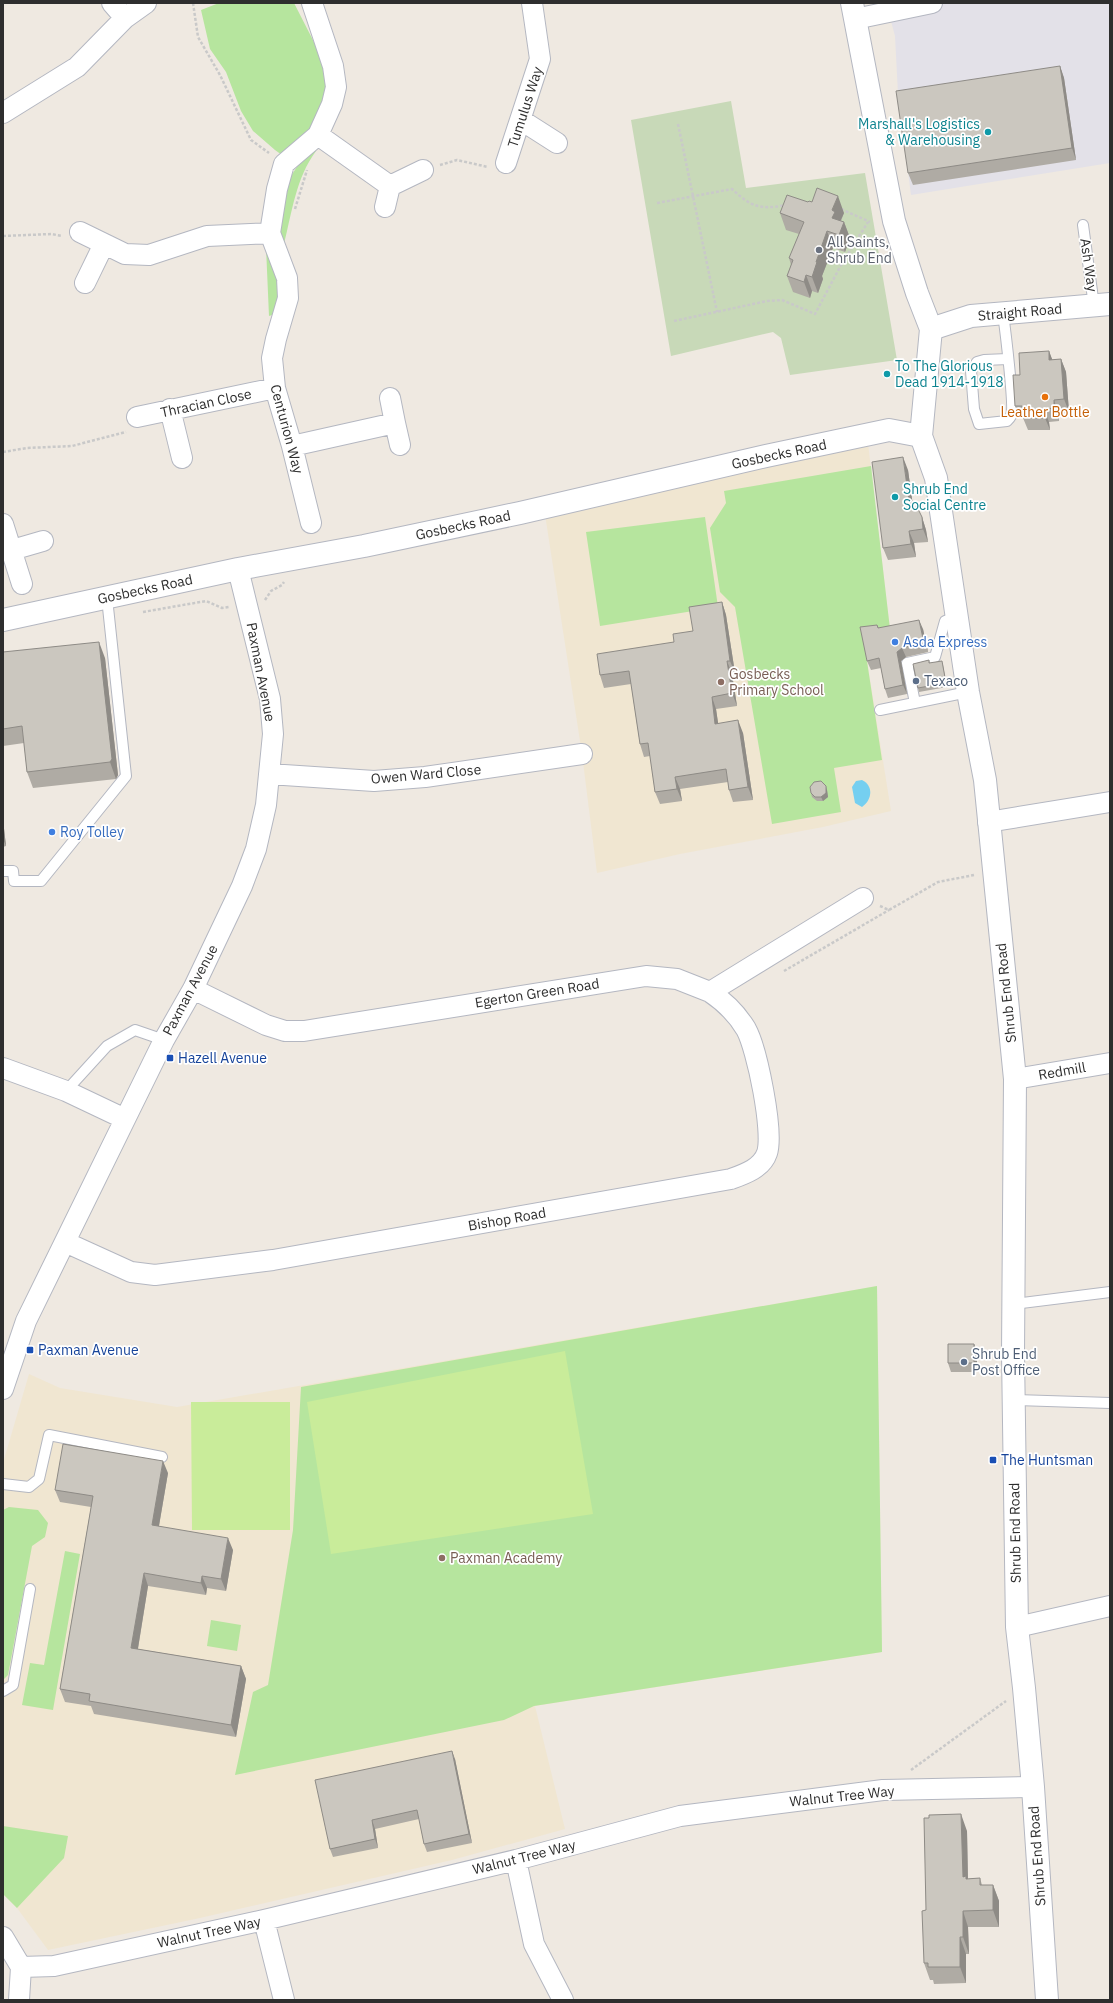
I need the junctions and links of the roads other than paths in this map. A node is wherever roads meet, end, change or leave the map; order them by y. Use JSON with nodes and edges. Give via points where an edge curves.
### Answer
{"nodes":[{"id":1,"x":112,"y":3,"type":"edge"},
{"id":2,"x":146,"y":3,"type":"edge"},
{"id":3,"x":312,"y":3,"type":"edge"},
{"id":4,"x":532,"y":3,"type":"edge"},
{"id":5,"x":932,"y":3,"type":"edge"},
{"id":6,"x":853,"y":11,"type":"edge"},
{"id":7,"x":125,"y":18,"type":"junction"},
{"id":8,"x":3,"y":113,"type":"edge"},
{"id":9,"x":521,"y":120,"type":"junction"},
{"id":10,"x":318,"y":134,"type":"junction"},
{"id":11,"x":557,"y":142,"type":"dead end"},
{"id":12,"x":506,"y":163,"type":"road end"},
{"id":13,"x":423,"y":170,"type":"road end"},
{"id":14,"x":390,"y":186,"type":"junction"},
{"id":15,"x":385,"y":207,"type":"dead end"},
{"id":16,"x":1083,"y":225,"type":"dead end"},
{"id":17,"x":80,"y":232,"type":"road end"},
{"id":18,"x":270,"y":233,"type":"junction"},
{"id":19,"x":104,"y":244,"type":"junction"},
{"id":20,"x":85,"y":283,"type":"dead end"},
{"id":21,"x":1102,"y":305,"type":"edge"},
{"id":22,"x":1003,"y":314,"type":"junction"},
{"id":23,"x":931,"y":329,"type":"junction"},
{"id":24,"x":1008,"y":359,"type":"junction"},
{"id":25,"x":275,"y":388,"type":"junction"},
{"id":26,"x":390,"y":398,"type":"dead end"},
{"id":27,"x":170,"y":409,"type":"junction"},
{"id":28,"x":136,"y":417,"type":"road end"},
{"id":29,"x":395,"y":423,"type":"junction"},
{"id":30,"x":921,"y":436,"type":"junction"},
{"id":31,"x":400,"y":445,"type":"dead end"},
{"id":32,"x":292,"y":446,"type":"junction"},
{"id":33,"x":182,"y":458,"type":"dead end"},
{"id":34,"x":311,"y":523,"type":"dead end"},
{"id":35,"x":3,"y":524,"type":"edge"},
{"id":36,"x":43,"y":541,"type":"dead end"},
{"id":37,"x":12,"y":550,"type":"junction"},
{"id":38,"x":238,"y":569,"type":"junction"},
{"id":39,"x":22,"y":584,"type":"dead end"},
{"id":40,"x":107,"y":598,"type":"junction"},
{"id":41,"x":957,"y":616,"type":"junction"},
{"id":42,"x":3,"y":620,"type":"edge"},
{"id":43,"x":968,"y":692,"type":"junction"},
{"id":44,"x":915,"y":703,"type":"junction"},
{"id":45,"x":880,"y":710,"type":"dead end"},
{"id":46,"x":582,"y":754,"type":"dead end"},
{"id":47,"x":269,"y":774,"type":"junction"},
{"id":48,"x":1110,"y":802,"type":"edge"},
{"id":49,"x":988,"y":822,"type":"junction"},
{"id":50,"x":3,"y":871,"type":"edge"},
{"id":51,"x":863,"y":898,"type":"road end"},
{"id":52,"x":193,"y":989,"type":"junction"},
{"id":53,"x":710,"y":992,"type":"junction"},
{"id":54,"x":164,"y":1040,"type":"junction"},
{"id":55,"x":1110,"y":1063,"type":"edge"},
{"id":56,"x":3,"y":1068,"type":"edge"},
{"id":57,"x":1015,"y":1079,"type":"junction"},
{"id":58,"x":66,"y":1091,"type":"junction"},
{"id":59,"x":125,"y":1119,"type":"junction"},
{"id":60,"x":65,"y":1242,"type":"junction"},
{"id":61,"x":1110,"y":1292,"type":"edge"},
{"id":62,"x":1014,"y":1304,"type":"junction"},
{"id":63,"x":3,"y":1390,"type":"edge"},
{"id":64,"x":1014,"y":1400,"type":"junction"},
{"id":65,"x":1110,"y":1403,"type":"edge"},
{"id":66,"x":162,"y":1457,"type":"dead end"},
{"id":67,"x":3,"y":1484,"type":"edge"},
{"id":68,"x":30,"y":1589,"type":"dead end"},
{"id":69,"x":1110,"y":1606,"type":"edge"},
{"id":70,"x":1016,"y":1627,"type":"junction"},
{"id":71,"x":3,"y":1691,"type":"edge"},
{"id":72,"x":1033,"y":1787,"type":"junction"},
{"id":73,"x":516,"y":1860,"type":"junction"},
{"id":74,"x":264,"y":1920,"type":"junction"},
{"id":75,"x":3,"y":1937,"type":"edge"},
{"id":76,"x":21,"y":1967,"type":"junction"},
{"id":77,"x":19,"y":2000,"type":"edge"},
{"id":78,"x":284,"y":2000,"type":"edge"},
{"id":79,"x":563,"y":2000,"type":"edge"},
{"id":80,"x":1047,"y":2000,"type":"edge"}],
"edges":[{"from":1,"to":7,"type":"street"},
{"from":2,"to":7,"type":"street"},
{"from":3,"to":10,"type":"street","via":[[333,66],[336,87],[332,104]]},
{"from":4,"to":9,"type":"street","name":"Tumulus Way","via":[[540,59]]},
{"from":5,"to":6,"type":"street"},
{"from":6,"to":23,"type":"main road","name":"Shrub End Road","via":[[894,221]]},
{"from":7,"to":8,"type":"street","via":[[77,67]]},
{"from":9,"to":11,"type":"street"},
{"from":9,"to":12,"type":"street","name":"Tumulus Way"},
{"from":10,"to":14,"type":"street"},
{"from":10,"to":18,"type":"street","via":[[284,164]]},
{"from":13,"to":14,"type":"street"},
{"from":14,"to":15,"type":"street"},
{"from":16,"to":21,"type":"lane","name":"Ash Way"},
{"from":17,"to":19,"type":"street"},
{"from":18,"to":19,"type":"street","via":[[207,236],[149,255],[125,254]]},
{"from":18,"to":25,"type":"street","name":"Centurion Way","via":[[288,278],[288,298],[272,358]]},
{"from":19,"to":20,"type":"street"},
{"from":21,"to":22,"type":"main road","name":"Straight Road"},
{"from":22,"to":23,"type":"main road","name":"Straight Road","via":[[971,316]]},
{"from":22,"to":24,"type":"lane"},
{"from":23,"to":30,"type":"main road","name":"Shrub End Road"},
{"from":24,"to":24,"type":"lane","via":[[1012,416],[1007,421],[979,424],[974,409],[971,371],[977,362]]},
{"from":25,"to":27,"type":"street","name":"Thracian Close"},
{"from":25,"to":32,"type":"street","name":"Centurion Way"},
{"from":26,"to":29,"type":"street"},
{"from":27,"to":28,"type":"street","name":"Thracian Close"},
{"from":27,"to":33,"type":"street"},
{"from":29,"to":31,"type":"street"},
{"from":29,"to":32,"type":"street"},
{"from":30,"to":38,"type":"main road","name":"Gosbecks Road","via":[[889,430],[512,515]]},
{"from":30,"to":41,"type":"main road","name":"Shrub End Road","via":[[936,478]]},
{"from":32,"to":34,"type":"street","name":"Centurion Way"},
{"from":35,"to":37,"type":"street"},
{"from":36,"to":37,"type":"street"},
{"from":37,"to":39,"type":"street"},
{"from":38,"to":40,"type":"main road","name":"Gosbecks Road"},
{"from":38,"to":47,"type":"street","name":"Paxman Avenue","via":[[270,699],[273,734]]},
{"from":40,"to":42,"type":"main road","name":"Gosbecks Road"},
{"from":40,"to":50,"type":"lane","via":[[126,776],[42,881],[14,881],[13,871]]},
{"from":41,"to":43,"type":"main road","name":"Shrub End Road"},
{"from":41,"to":44,"type":"lane","via":[[945,621],[935,657],[907,663]]},
{"from":43,"to":44,"type":"lane"},
{"from":43,"to":49,"type":"main road","name":"Shrub End Road","via":[[985,780]]},
{"from":44,"to":45,"type":"lane"},
{"from":46,"to":47,"type":"street","name":"Owen Ward Close","via":[[425,777],[374,781]]},
{"from":47,"to":52,"type":"street","name":"Paxman Avenue","via":[[266,805],[256,849],[242,886]]},
{"from":48,"to":49,"type":"street"},
{"from":49,"to":57,"type":"main road","name":"Shrub End Road"},
{"from":51,"to":53,"type":"street"},
{"from":52,"to":53,"type":"street","name":"Egerton Green Road","via":[[266,1026],[285,1031],[304,1031],[646,976],[677,979]]},
{"from":52,"to":54,"type":"street","name":"Paxman Avenue"},
{"from":53,"to":60,"type":"street","name":"Bishop Road","via":[[728,1004],[747,1030],[761,1082],[770,1138],[767,1153],[759,1165],[746,1174],[731,1179],[273,1260],[155,1275],[131,1272]]},
{"from":54,"to":58,"type":"lane","via":[[135,1030],[107,1046]]},
{"from":54,"to":59,"type":"street","name":"Paxman Avenue"},
{"from":55,"to":57,"type":"street","name":"Redmill"},
{"from":56,"to":58,"type":"street"},
{"from":57,"to":62,"type":"main road","name":"Shrub End Road"},
{"from":58,"to":59,"type":"street"},
{"from":59,"to":60,"type":"street","name":"Paxman Avenue"},
{"from":60,"to":63,"type":"street","name":"Paxman Avenue","via":[[26,1321]]},
{"from":61,"to":62,"type":"lane"},
{"from":62,"to":64,"type":"main road","name":"Shrub End Road"},
{"from":64,"to":65,"type":"lane"},
{"from":64,"to":70,"type":"main road","name":"Shrub End Road"},
{"from":66,"to":67,"type":"lane","via":[[49,1435],[40,1479],[29,1487]]},
{"from":68,"to":71,"type":"lane","via":[[13,1685]]},
{"from":69,"to":70,"type":"street"},
{"from":70,"to":72,"type":"main road","name":"Shrub End Road"},
{"from":72,"to":73,"type":"street","name":"Walnut Tree Way","via":[[883,1790],[680,1816]]},
{"from":72,"to":80,"type":"main road","name":"Shrub End Road"},
{"from":73,"to":74,"type":"street","name":"Walnut Tree Way"},
{"from":73,"to":79,"type":"street","via":[[534,1944]]},
{"from":74,"to":76,"type":"street","name":"Walnut Tree Way","via":[[54,1966]]},
{"from":74,"to":78,"type":"street"},
{"from":75,"to":76,"type":"street"},
{"from":76,"to":77,"type":"street"}]}
